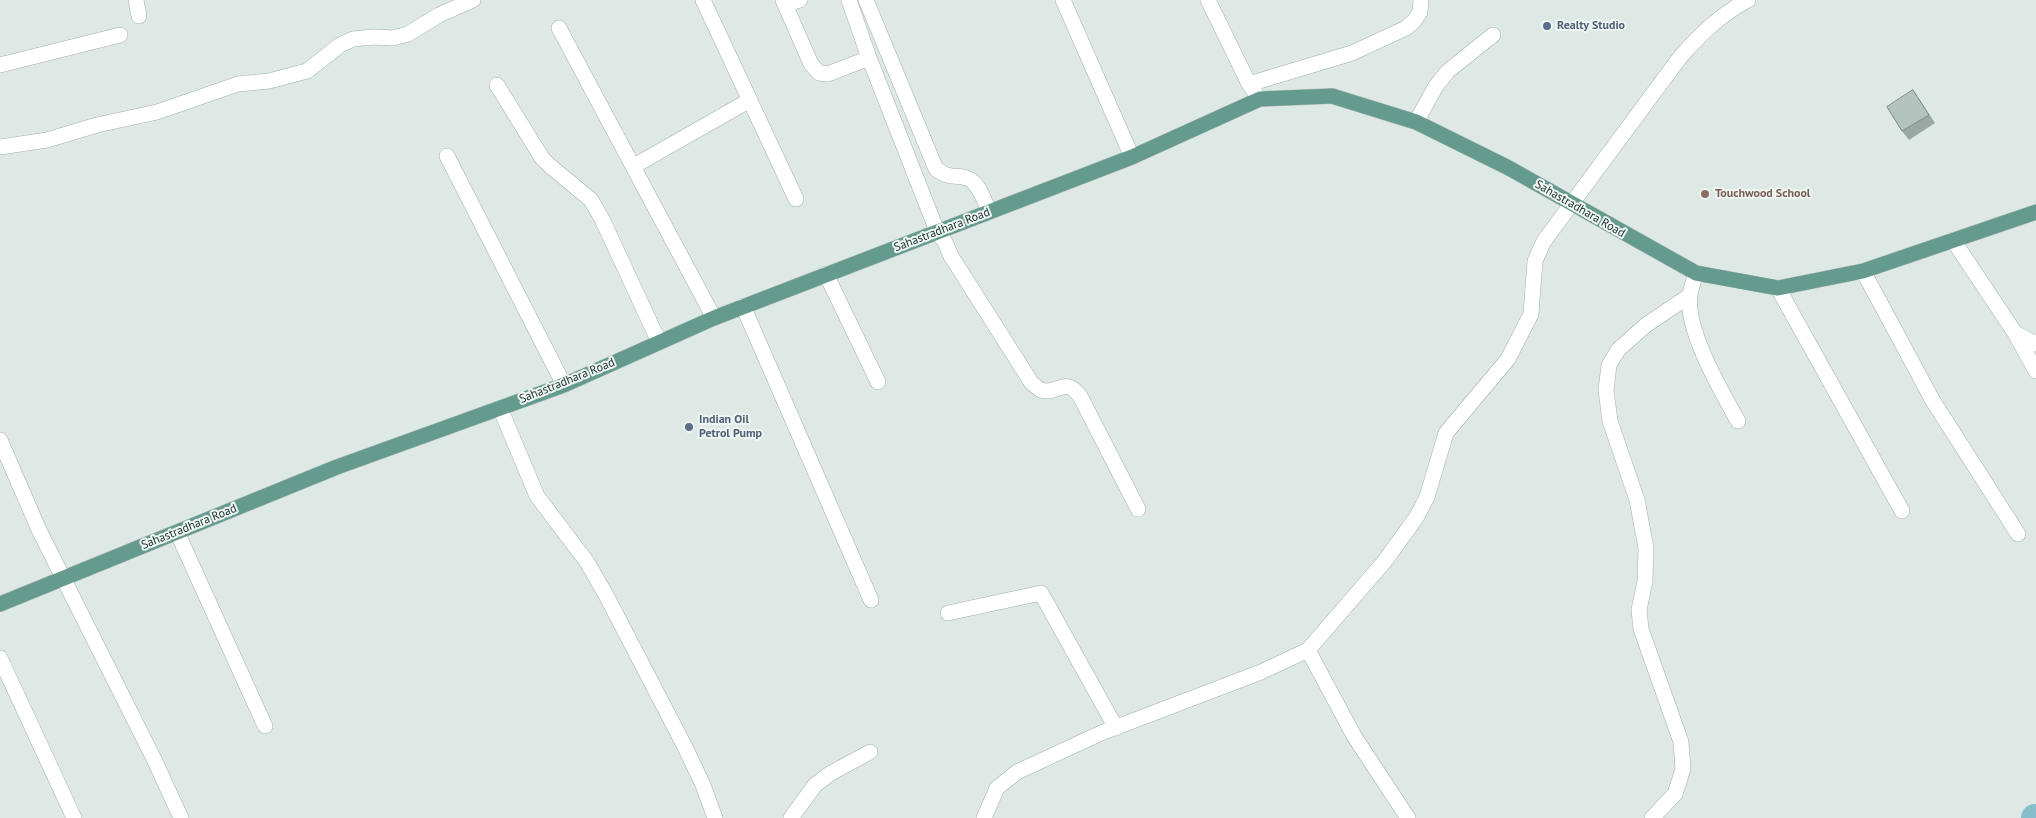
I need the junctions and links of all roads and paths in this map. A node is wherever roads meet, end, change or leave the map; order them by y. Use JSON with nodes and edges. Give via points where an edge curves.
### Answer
{"nodes":[{"id":1,"x":136,"y":0,"type":"edge"},
{"id":2,"x":473,"y":0,"type":"edge"},
{"id":3,"x":703,"y":0,"type":"edge"},
{"id":4,"x":800,"y":0,"type":"edge"},
{"id":5,"x":849,"y":0,"type":"edge"},
{"id":6,"x":866,"y":0,"type":"edge"},
{"id":7,"x":1063,"y":0,"type":"edge"},
{"id":8,"x":1208,"y":0,"type":"edge"},
{"id":9,"x":1421,"y":0,"type":"edge"},
{"id":10,"x":1748,"y":0,"type":"edge"},
{"id":11,"x":784,"y":3,"type":"edge"},
{"id":12,"x":1724,"y":6,"type":"edge"},
{"id":13,"x":139,"y":16,"type":"dead end"},
{"id":14,"x":559,"y":28,"type":"dead end"},
{"id":15,"x":120,"y":35,"type":"dead end"},
{"id":16,"x":1493,"y":35,"type":"dead end"},
{"id":17,"x":869,"y":58,"type":"junction"},
{"id":18,"x":0,"y":65,"type":"edge"},
{"id":19,"x":1249,"y":84,"type":"junction"},
{"id":20,"x":497,"y":86,"type":"dead end"},
{"id":21,"x":1260,"y":99,"type":"junction"},
{"id":22,"x":750,"y":100,"type":"junction"},
{"id":23,"x":1416,"y":122,"type":"junction"},
{"id":24,"x":0,"y":147,"type":"edge"},
{"id":25,"x":447,"y":156,"type":"dead end"},
{"id":26,"x":1132,"y":157,"type":"junction"},
{"id":27,"x":634,"y":166,"type":"junction"},
{"id":28,"x":796,"y":199,"type":"dead end"},
{"id":29,"x":1570,"y":204,"type":"junction"},
{"id":30,"x":989,"y":212,"type":"junction"},
{"id":31,"x":2036,"y":212,"type":"edge"},
{"id":32,"x":937,"y":231,"type":"junction"},
{"id":33,"x":1953,"y":240,"type":"junction"},
{"id":34,"x":1863,"y":271,"type":"junction"},
{"id":35,"x":1696,"y":273,"type":"junction"},
{"id":36,"x":826,"y":274,"type":"junction"},
{"id":37,"x":1778,"y":288,"type":"junction"},
{"id":38,"x":1689,"y":296,"type":"junction"},
{"id":39,"x":743,"y":306,"type":"junction"},
{"id":40,"x":714,"y":318,"type":"junction"},
{"id":41,"x":2015,"y":333,"type":"junction"},
{"id":42,"x":659,"y":342,"type":"junction"},
{"id":43,"x":2036,"y":344,"type":"edge"},
{"id":44,"x":2034,"y":365,"type":"edge"},
{"id":45,"x":878,"y":382,"type":"dead end"},
{"id":46,"x":564,"y":385,"type":"junction"},
{"id":47,"x":500,"y":408,"type":"junction"},
{"id":48,"x":1738,"y":421,"type":"dead end"},
{"id":49,"x":0,"y":440,"type":"edge"},
{"id":50,"x":1138,"y":509,"type":"dead end"},
{"id":51,"x":1902,"y":511,"type":"dead end"},
{"id":52,"x":177,"y":532,"type":"junction"},
{"id":53,"x":2018,"y":534,"type":"dead end"},
{"id":54,"x":64,"y":578,"type":"junction"},
{"id":55,"x":871,"y":600,"type":"dead end"},
{"id":56,"x":0,"y":604,"type":"edge"},
{"id":57,"x":948,"y":613,"type":"dead end"},
{"id":58,"x":1308,"y":650,"type":"junction"},
{"id":59,"x":0,"y":658,"type":"edge"},
{"id":60,"x":264,"y":726,"type":"dead end"},
{"id":61,"x":1116,"y":728,"type":"junction"},
{"id":62,"x":870,"y":752,"type":"dead end"},
{"id":63,"x":74,"y":818,"type":"edge"},
{"id":64,"x":181,"y":818,"type":"edge"},
{"id":65,"x":715,"y":818,"type":"edge"},
{"id":66,"x":791,"y":818,"type":"edge"},
{"id":67,"x":984,"y":818,"type":"edge"},
{"id":68,"x":1408,"y":818,"type":"edge"},
{"id":69,"x":1652,"y":818,"type":"edge"}],
"edges":[{"from":1,"to":13,"type":"street"},
{"from":2,"to":24,"type":"street","via":[[408,34],[393,38],[353,39],[340,45],[308,71],[269,81],[238,84],[157,112],[47,140]]},
{"from":3,"to":22,"type":"street"},
{"from":4,"to":11,"type":"street"},
{"from":5,"to":17,"type":"street"},
{"from":6,"to":30,"type":"street","via":[[936,169],[947,177],[968,178],[973,182]]},
{"from":7,"to":26,"type":"street"},
{"from":8,"to":19,"type":"street"},
{"from":9,"to":19,"type":"street","via":[[1420,12],[1406,28],[1352,53]]},
{"from":10,"to":12,"type":"street"},
{"from":11,"to":17,"type":"street","via":[[811,64],[819,74],[828,74]]},
{"from":12,"to":29,"type":"street","via":[[1681,56]]},
{"from":14,"to":27,"type":"street"},
{"from":15,"to":18,"type":"street"},
{"from":16,"to":23,"type":"street","via":[[1448,71]]},
{"from":17,"to":32,"type":"street"},
{"from":19,"to":21,"type":"street"},
{"from":20,"to":42,"type":"street","via":[[542,158],[590,200],[602,218]]},
{"from":21,"to":23,"type":"main road","name":"Sahastradhara Road","via":[[1332,96]]},
{"from":21,"to":26,"type":"main road","name":"Sahastradhara Road"},
{"from":22,"to":27,"type":"street"},
{"from":22,"to":28,"type":"street"},
{"from":23,"to":29,"type":"main road","name":"Sahastradhara Road","via":[[1507,167]]},
{"from":25,"to":46,"type":"street"},
{"from":26,"to":30,"type":"main road","name":"Sahastradhara Road"},
{"from":27,"to":40,"type":"street"},
{"from":29,"to":35,"type":"main road","name":"Sahastradhara Road"},
{"from":29,"to":58,"type":"street","via":[[1544,241],[1535,262],[1531,314],[1508,359],[1446,433],[1427,497],[1416,518],[1384,562]]},
{"from":30,"to":32,"type":"main road","name":"Sahastradhara Road"},
{"from":31,"to":33,"type":"main road","name":"Sahastradhara Road"},
{"from":32,"to":36,"type":"main road","name":"Sahastradhara Road"},
{"from":32,"to":50,"type":"street","via":[[1031,382],[1047,391],[1071,386],[1080,396]]},
{"from":33,"to":34,"type":"main road","name":"Sahastradhara Road"},
{"from":33,"to":41,"type":"street"},
{"from":34,"to":37,"type":"main road","name":"Sahastradhara Road"},
{"from":34,"to":53,"type":"street","via":[[1933,401]]},
{"from":35,"to":37,"type":"main road","name":"Sahastradhara Road"},
{"from":35,"to":38,"type":"street"},
{"from":36,"to":39,"type":"main road","name":"Sahastradhara Road"},
{"from":36,"to":45,"type":"street"},
{"from":37,"to":51,"type":"street"},
{"from":38,"to":48,"type":"street","via":[[1691,319],[1710,371]]},
{"from":38,"to":69,"type":"street","via":[[1646,325],[1618,350],[1609,365],[1606,390],[1610,421],[1638,500],[1646,548],[1645,581],[1639,610],[1641,629],[1681,742],[1683,769],[1675,794]]},
{"from":39,"to":40,"type":"main road","name":"Sahastradhara Road"},
{"from":39,"to":55,"type":"street"},
{"from":40,"to":42,"type":"main road","name":"Sahastradhara Road"},
{"from":41,"to":43,"type":"street"},
{"from":41,"to":44,"type":"street"},
{"from":42,"to":46,"type":"main road","name":"Sahastradhara Road"},
{"from":46,"to":47,"type":"main road","name":"Sahastradhara Road"},
{"from":47,"to":52,"type":"main road","name":"Sahastradhara Road","via":[[337,467]]},
{"from":47,"to":65,"type":"street","via":[[537,496],[587,562],[685,747]]},
{"from":49,"to":54,"type":"street"},
{"from":52,"to":54,"type":"main road","name":"Sahastradhara Road"},
{"from":52,"to":60,"type":"street"},
{"from":54,"to":56,"type":"main road","name":"Sahastradhara Road"},
{"from":54,"to":64,"type":"street"},
{"from":57,"to":61,"type":"street","via":[[1041,593]]},
{"from":58,"to":61,"type":"street","via":[[1261,672]]},
{"from":58,"to":68,"type":"street","via":[[1354,736]]},
{"from":59,"to":63,"type":"street"},
{"from":61,"to":67,"type":"street","via":[[1017,772],[997,788]]},
{"from":62,"to":66,"type":"street","via":[[815,785]]}]}
